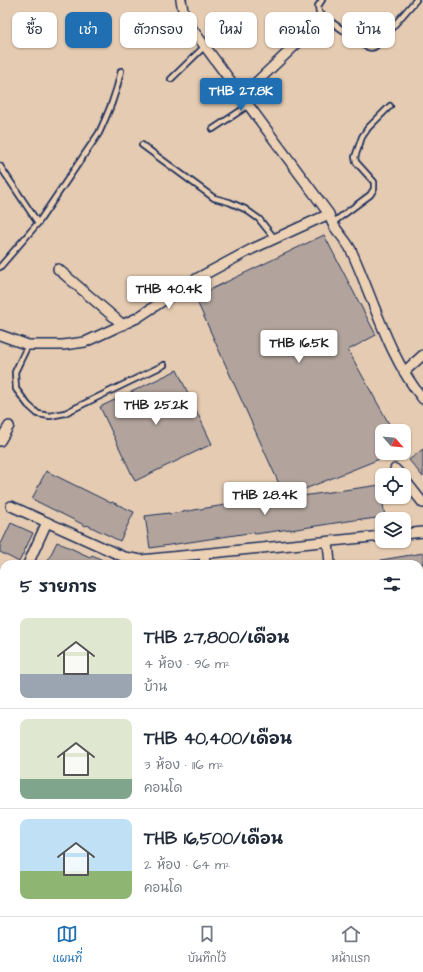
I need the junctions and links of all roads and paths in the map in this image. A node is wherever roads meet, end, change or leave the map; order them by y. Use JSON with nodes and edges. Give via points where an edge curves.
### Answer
{"nodes":[{"id":1,"x":181,"y":0,"type":"edge"},
{"id":2,"x":322,"y":0,"type":"edge"},
{"id":3,"x":416,"y":0,"type":"edge"},
{"id":4,"x":205,"y":46,"type":"joint"},
{"id":5,"x":206,"y":48,"type":"edge"},
{"id":6,"x":292,"y":48,"type":"edge"},
{"id":7,"x":121,"y":71,"type":"dead end"},
{"id":8,"x":171,"y":79,"type":"dead end"},
{"id":9,"x":242,"y":96,"type":"junction"},
{"id":10,"x":249,"y":105,"type":"junction"},
{"id":11,"x":390,"y":106,"type":"dead end"},
{"id":12,"x":213,"y":130,"type":"dead end"},
{"id":13,"x":142,"y":145,"type":"dead end"},
{"id":14,"x":0,"y":166,"type":"edge"},
{"id":15,"x":329,"y":214,"type":"junction"},
{"id":16,"x":38,"y":223,"type":"junction"},
{"id":17,"x":332,"y":224,"type":"junction"},
{"id":18,"x":275,"y":239,"type":"junction"},
{"id":19,"x":0,"y":266,"type":"edge"},
{"id":20,"x":58,"y":268,"type":"dead end"},
{"id":21,"x":122,"y":325,"type":"junction"},
{"id":22,"x":0,"y":335,"type":"edge"},
{"id":23,"x":28,"y":345,"type":"junction"},
{"id":24,"x":423,"y":355,"type":"edge"},
{"id":25,"x":164,"y":365,"type":"dead end"},
{"id":26,"x":404,"y":372,"type":"junction"},
{"id":27,"x":423,"y":399,"type":"edge"},
{"id":28,"x":9,"y":426,"type":"dead end"},
{"id":29,"x":0,"y":440,"type":"edge"},
{"id":30,"x":411,"y":488,"type":"edge"},
{"id":31,"x":423,"y":503,"type":"edge"},
{"id":32,"x":11,"y":506,"type":"dead end"},
{"id":33,"x":47,"y":522,"type":"junction"},
{"id":34,"x":423,"y":532,"type":"edge"},
{"id":35,"x":411,"y":533,"type":"edge"},
{"id":36,"x":375,"y":537,"type":"edge"},
{"id":37,"x":328,"y":542,"type":"junction"},
{"id":38,"x":204,"y":554,"type":"junction"},
{"id":39,"x":30,"y":560,"type":"edge"},
{"id":40,"x":120,"y":560,"type":"edge"},
{"id":41,"x":141,"y":560,"type":"edge"},
{"id":42,"x":205,"y":560,"type":"edge"},
{"id":43,"x":330,"y":560,"type":"edge"}],
"edges":[{"from":1,"to":4,"type":"street","via":[[184,15]]},
{"from":2,"to":3,"type":"lane","via":[[318,6],[319,13],[365,46],[374,48]]},
{"from":4,"to":8,"type":"lane"},
{"from":5,"to":9,"type":"street"},
{"from":6,"to":9,"type":"street"},
{"from":7,"to":16,"type":"lane","via":[[117,92],[107,118]]},
{"from":9,"to":10,"type":"street"},
{"from":10,"to":12,"type":"lane"},
{"from":10,"to":15,"type":"street"},
{"from":11,"to":17,"type":"lane","via":[[368,128],[355,157],[356,162],[374,182],[374,189],[370,196]]},
{"from":13,"to":18,"type":"lane","via":[[214,198],[230,202],[260,219]]},
{"from":14,"to":16,"type":"lane"},
{"from":15,"to":17,"type":"street"},
{"from":15,"to":18,"type":"street"},
{"from":16,"to":19,"type":"lane"},
{"from":17,"to":26,"type":"street","via":[[350,248]]},
{"from":18,"to":21,"type":"street","via":[[196,279]]},
{"from":20,"to":21,"type":"street"},
{"from":21,"to":23,"type":"street","via":[[85,342]]},
{"from":22,"to":23,"type":"street"},
{"from":23,"to":25,"type":"lane","via":[[15,372],[16,390],[38,414],[50,416],[65,413]]},
{"from":24,"to":26,"type":"street"},
{"from":26,"to":27,"type":"street"},
{"from":28,"to":29,"type":"street"},
{"from":30,"to":31,"type":"street"},
{"from":32,"to":33,"type":"street"},
{"from":33,"to":39,"type":"street"},
{"from":33,"to":40,"type":"street"},
{"from":34,"to":35,"type":"street"},
{"from":36,"to":37,"type":"street"},
{"from":37,"to":38,"type":"street"},
{"from":37,"to":43,"type":"street"},
{"from":38,"to":41,"type":"street"},
{"from":38,"to":42,"type":"street"}]}
